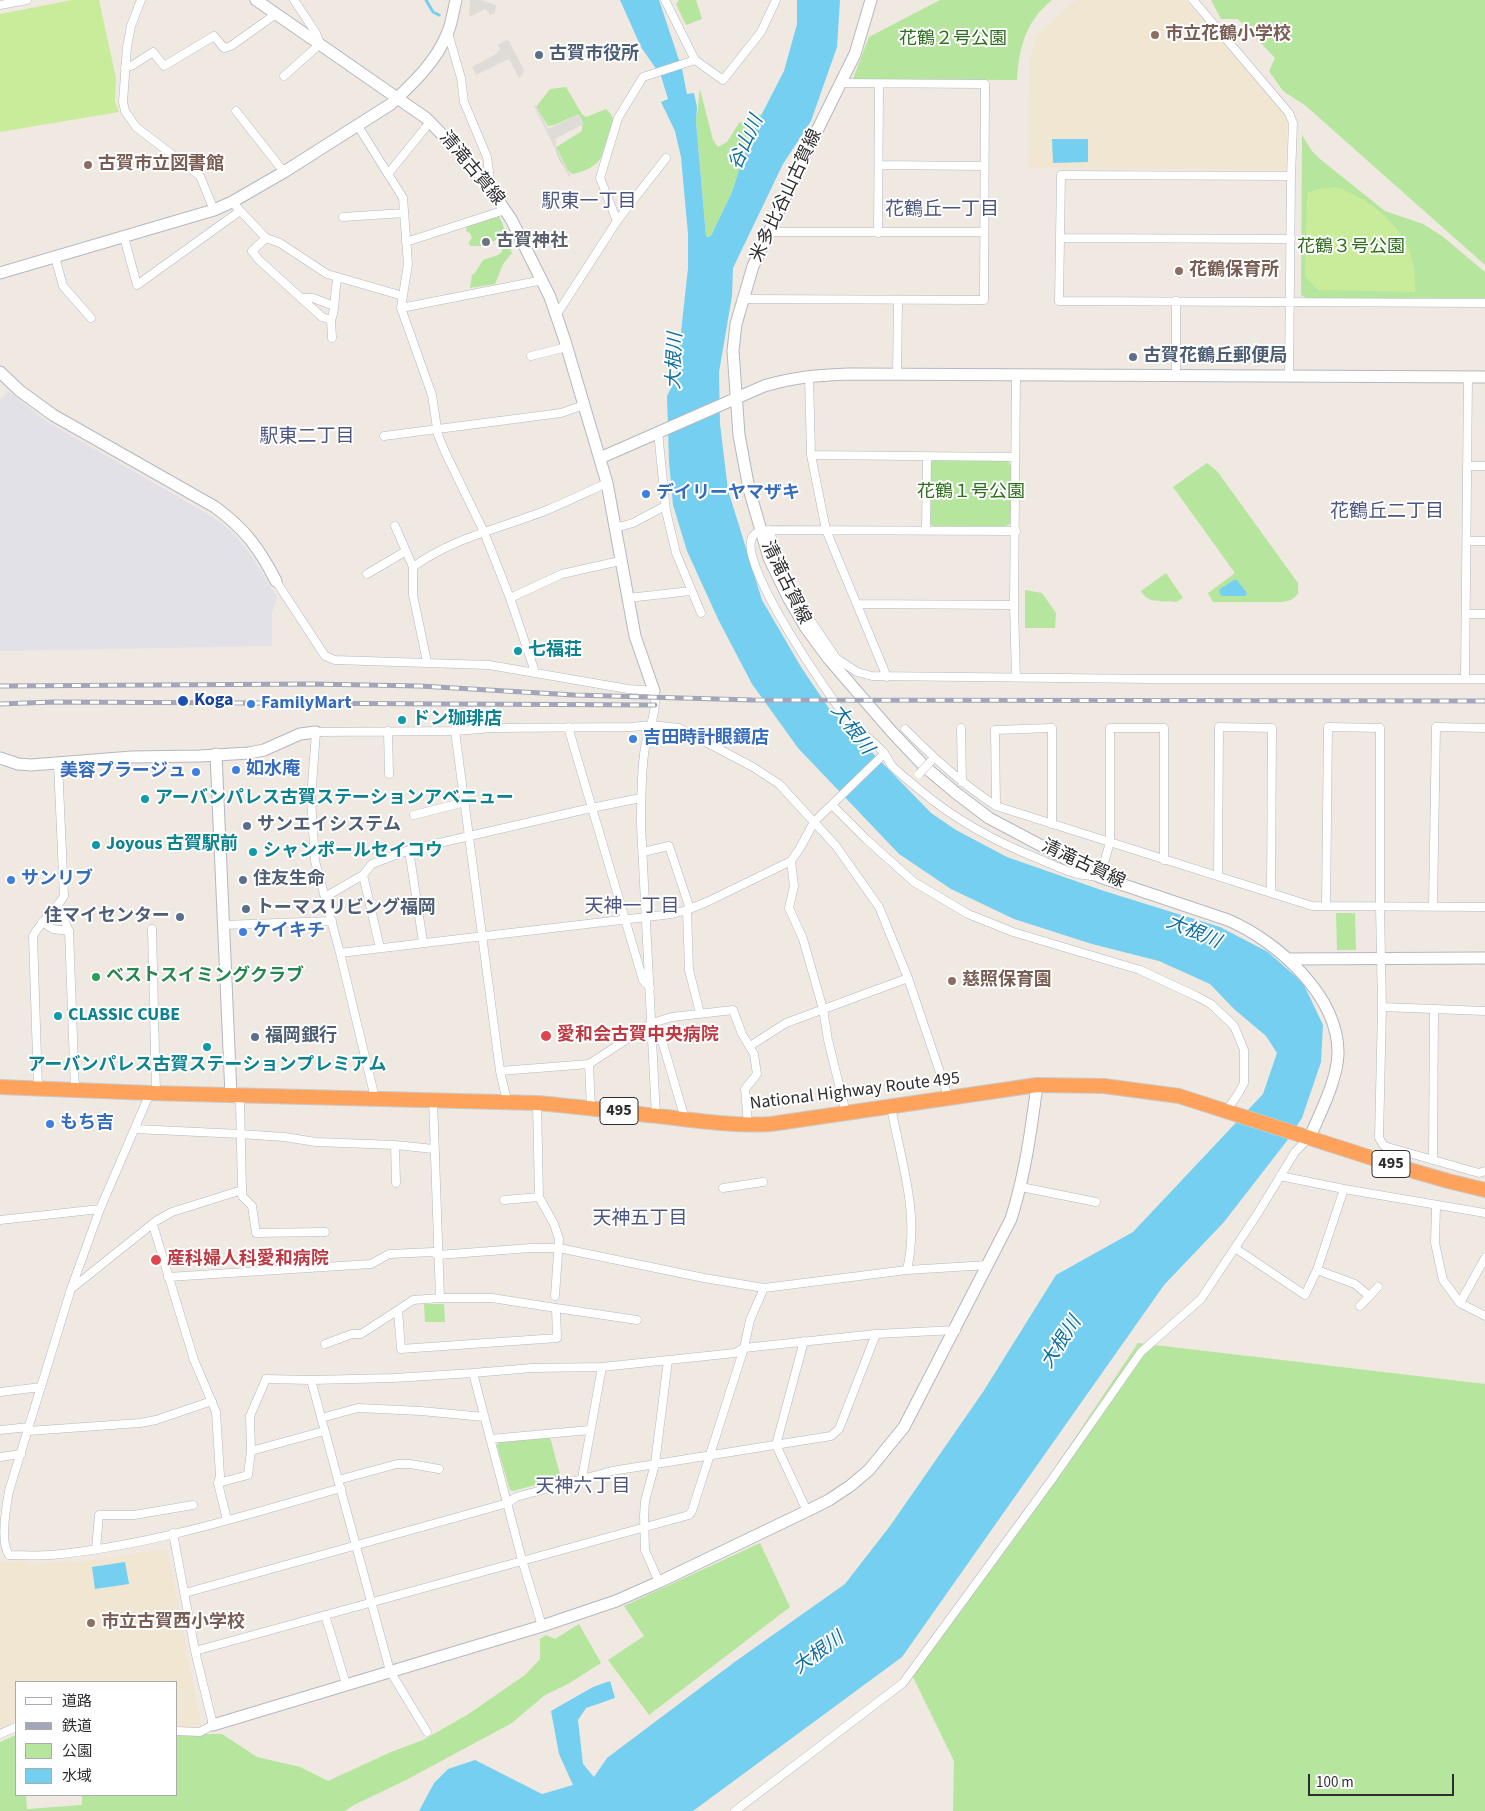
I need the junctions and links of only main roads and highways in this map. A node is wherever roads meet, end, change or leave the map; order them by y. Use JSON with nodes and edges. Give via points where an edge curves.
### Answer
{"nodes":[{"id":1,"x":0,"y":1087,"type":"edge"},
{"id":2,"x":1485,"y":1190,"type":"edge"}],
"edges":[{"from":1,"to":2,"type":"highway","name":"National Highway Route 495","number":"495","via":[[537,1102],[748,1125],[1037,1085],[1104,1086],[1179,1096],[1403,1168]]}]}
